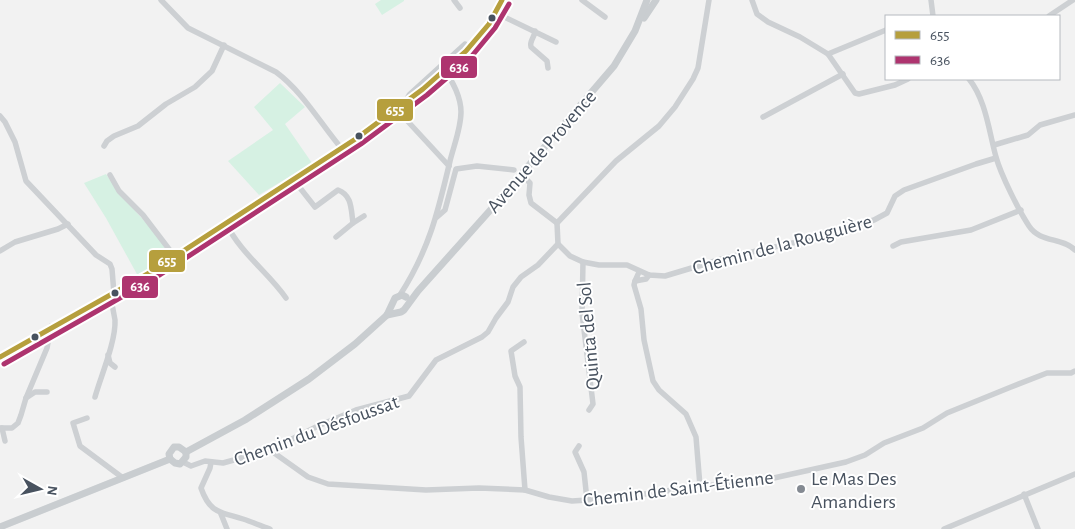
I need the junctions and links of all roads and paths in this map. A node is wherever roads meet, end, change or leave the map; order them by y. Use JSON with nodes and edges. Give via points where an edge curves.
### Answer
{"nodes":[{"id":1,"x":163,"y":0,"type":"edge"},
{"id":2,"x":454,"y":0,"type":"edge"},
{"id":3,"x":495,"y":0,"type":"edge"},
{"id":4,"x":502,"y":0,"type":"edge"},
{"id":5,"x":582,"y":0,"type":"edge"},
{"id":6,"x":647,"y":0,"type":"edge"},
{"id":7,"x":656,"y":0,"type":"edge"},
{"id":8,"x":709,"y":0,"type":"edge"},
{"id":9,"x":752,"y":0,"type":"edge"},
{"id":10,"x":931,"y":0,"type":"edge"},
{"id":11,"x":1073,"y":0,"type":"edge"},
{"id":12,"x":460,"y":8,"type":"dead end"},
{"id":13,"x":496,"y":13,"type":"junction"},
{"id":14,"x":931,"y":15,"type":"edge"},
{"id":15,"x":1050,"y":15,"type":"edge"},
{"id":16,"x":605,"y":17,"type":"dead end"},
{"id":17,"x":480,"y":30,"type":"junction"},
{"id":18,"x":885,"y":30,"type":"edge"},
{"id":19,"x":535,"y":31,"type":"junction"},
{"id":20,"x":635,"y":31,"type":"junction"},
{"id":21,"x":556,"y":42,"type":"dead end"},
{"id":22,"x":224,"y":45,"type":"junction"},
{"id":23,"x":828,"y":54,"type":"junction"},
{"id":24,"x":548,"y":68,"type":"dead end"},
{"id":25,"x":441,"y":72,"type":"junction"},
{"id":26,"x":843,"y":74,"type":"junction"},
{"id":27,"x":906,"y":80,"type":"edge"},
{"id":28,"x":970,"y":80,"type":"edge"},
{"id":29,"x":419,"y":86,"type":"junction"},
{"id":30,"x":409,"y":98,"type":"junction"},
{"id":31,"x":1075,"y":115,"type":"edge"},
{"id":32,"x":0,"y":116,"type":"edge"},
{"id":33,"x":763,"y":117,"type":"dead end"},
{"id":34,"x":994,"y":145,"type":"junction"},
{"id":35,"x":104,"y":146,"type":"dead end"},
{"id":36,"x":342,"y":148,"type":"junction"},
{"id":37,"x":996,"y":158,"type":"junction"},
{"id":38,"x":449,"y":166,"type":"junction"},
{"id":39,"x":514,"y":170,"type":"dead end"},
{"id":40,"x":110,"y":176,"type":"dead end"},
{"id":41,"x":293,"y":179,"type":"junction"},
{"id":42,"x":527,"y":180,"type":"dead end"},
{"id":43,"x":1021,"y":210,"type":"junction"},
{"id":44,"x":364,"y":216,"type":"dead end"},
{"id":45,"x":437,"y":217,"type":"junction"},
{"id":46,"x":226,"y":223,"type":"junction"},
{"id":47,"x":353,"y":223,"type":"junction"},
{"id":48,"x":557,"y":223,"type":"junction"},
{"id":49,"x":68,"y":224,"type":"junction"},
{"id":50,"x":336,"y":237,"type":"dead end"},
{"id":51,"x":558,"y":244,"type":"junction"},
{"id":52,"x":892,"y":246,"type":"dead end"},
{"id":53,"x":1075,"y":250,"type":"edge"},
{"id":54,"x":0,"y":251,"type":"edge"},
{"id":55,"x":175,"y":257,"type":"junction"},
{"id":56,"x":582,"y":262,"type":"junction"},
{"id":57,"x":639,"y":272,"type":"junction"},
{"id":58,"x":649,"y":275,"type":"junction"},
{"id":59,"x":635,"y":281,"type":"junction"},
{"id":60,"x":418,"y":291,"type":"junction"},
{"id":61,"x":403,"y":294,"type":"junction"},
{"id":62,"x":112,"y":295,"type":"junction"},
{"id":63,"x":286,"y":298,"type":"dead end"},
{"id":64,"x":407,"y":306,"type":"junction"},
{"id":65,"x":394,"y":310,"type":"junction"},
{"id":66,"x":51,"y":326,"type":"junction"},
{"id":67,"x":524,"y":342,"type":"dead end"},
{"id":68,"x":108,"y":355,"type":"junction"},
{"id":69,"x":0,"y":357,"type":"edge"},
{"id":70,"x":116,"y":367,"type":"dead end"},
{"id":71,"x":1075,"y":371,"type":"edge"},
{"id":72,"x":47,"y":392,"type":"dead end"},
{"id":73,"x":95,"y":397,"type":"dead end"},
{"id":74,"x":26,"y":398,"type":"junction"},
{"id":75,"x":589,"y":410,"type":"dead end"},
{"id":76,"x":87,"y":418,"type":"dead end"},
{"id":77,"x":1,"y":428,"type":"edge"},
{"id":78,"x":5,"y":441,"type":"dead end"},
{"id":79,"x":579,"y":446,"type":"dead end"},
{"id":80,"x":270,"y":450,"type":"junction"},
{"id":81,"x":186,"y":452,"type":"junction"},
{"id":82,"x":170,"y":459,"type":"junction"},
{"id":83,"x":183,"y":462,"type":"junction"},
{"id":84,"x":211,"y":462,"type":"junction"},
{"id":85,"x":1075,"y":474,"type":"edge"},
{"id":86,"x":123,"y":478,"type":"junction"},
{"id":87,"x":700,"y":486,"type":"junction"},
{"id":88,"x":525,"y":490,"type":"junction"},
{"id":89,"x":1024,"y":494,"type":"junction"},
{"id":90,"x":587,"y":500,"type":"junction"},
{"id":91,"x":222,"y":514,"type":"junction"},
{"id":92,"x":0,"y":527,"type":"edge"},
{"id":93,"x":227,"y":529,"type":"edge"},
{"id":94,"x":270,"y":529,"type":"edge"},
{"id":95,"x":944,"y":529,"type":"edge"},
{"id":96,"x":1038,"y":529,"type":"edge"}],
"edges":[{"from":1,"to":22,"type":"street","via":[[188,28]]},
{"from":2,"to":12,"type":"street"},
{"from":3,"to":17,"type":"main road","via":[[491,14]]},
{"from":4,"to":13,"type":"main road"},
{"from":5,"to":16,"type":"street"},
{"from":6,"to":20,"type":"main road","name":"Avenue de Provence"},
{"from":7,"to":20,"type":"main road"},
{"from":8,"to":48,"type":"street","via":[[698,68],[675,107],[659,126],[616,161]]},
{"from":9,"to":23,"type":"street","via":[[757,14],[768,22]]},
{"from":10,"to":14,"type":"street"},
{"from":11,"to":15,"type":"street"},
{"from":13,"to":19,"type":"street"},
{"from":13,"to":25,"type":"main road","via":[[474,43]]},
{"from":17,"to":25,"type":"street"},
{"from":17,"to":29,"type":"main road"},
{"from":18,"to":23,"type":"street"},
{"from":19,"to":21,"type":"street"},
{"from":19,"to":24,"type":"street","via":[[531,47],[546,61]]},
{"from":20,"to":60,"type":"main road","name":"Avenue de Provence","via":[[614,66]]},
{"from":22,"to":35,"type":"street","via":[[212,71],[195,87],[138,126],[114,136]]},
{"from":22,"to":36,"type":"street","via":[[284,78]]},
{"from":23,"to":26,"type":"street"},
{"from":25,"to":29,"type":"main road"},
{"from":25,"to":30,"type":"main road"},
{"from":25,"to":38,"type":"street","via":[[452,85],[461,112]]},
{"from":26,"to":27,"type":"street","via":[[859,94]]},
{"from":26,"to":33,"type":"street"},
{"from":28,"to":34,"type":"street","via":[[977,90]]},
{"from":29,"to":30,"type":"main road"},
{"from":30,"to":36,"type":"main road"},
{"from":30,"to":38,"type":"street","via":[[412,102],[400,113]]},
{"from":31,"to":34,"type":"street","via":[[1040,125],[1028,135]]},
{"from":32,"to":49,"type":"street","via":[[15,142],[26,181]]},
{"from":34,"to":37,"type":"street"},
{"from":36,"to":41,"type":"main road"},
{"from":37,"to":43,"type":"street"},
{"from":37,"to":58,"type":"street","name":"Chemin de la Rouguière","via":[[904,190],[895,196],[887,213],[874,220],[665,276]]},
{"from":38,"to":45,"type":"street"},
{"from":39,"to":45,"type":"street","via":[[478,166],[456,169],[445,210]]},
{"from":40,"to":55,"type":"street"},
{"from":41,"to":46,"type":"main road"},
{"from":41,"to":47,"type":"street","via":[[315,207],[338,190],[343,192],[350,201]]},
{"from":42,"to":48,"type":"street","via":[[531,203]]},
{"from":43,"to":52,"type":"street","via":[[971,230]]},
{"from":43,"to":53,"type":"street","via":[[1036,234]]},
{"from":44,"to":47,"type":"street"},
{"from":45,"to":61,"type":"street"},
{"from":46,"to":55,"type":"main road"},
{"from":46,"to":63,"type":"street","via":[[231,234]]},
{"from":47,"to":50,"type":"street"},
{"from":48,"to":51,"type":"street"},
{"from":49,"to":54,"type":"street","via":[[14,242]]},
{"from":49,"to":62,"type":"street","via":[[96,255],[110,264]]},
{"from":51,"to":56,"type":"street","name":"Chemin de la Rouguière"},
{"from":51,"to":80,"type":"street","name":"Chemin du Désfoussat","via":[[520,277],[488,332],[436,360],[409,396],[356,410]]},
{"from":55,"to":62,"type":"main road"},
{"from":56,"to":57,"type":"street","name":"Chemin de la Rouguière","via":[[627,265]]},
{"from":56,"to":75,"type":"street","name":"Quinta del Sol","via":[[582,313],[593,404]]},
{"from":57,"to":58,"type":"street","name":"Chemin de la Rouguière"},
{"from":57,"to":59,"type":"street"},
{"from":58,"to":59,"type":"street"},
{"from":59,"to":87,"type":"street","via":[[653,381],[686,414],[696,437]]},
{"from":60,"to":61,"type":"main road","name":"Avenue de Provence"},
{"from":60,"to":64,"type":"main road","name":"Avenue de Provence"},
{"from":61,"to":64,"type":"main road"},
{"from":61,"to":65,"type":"main road","via":[[392,302]]},
{"from":62,"to":66,"type":"main road"},
{"from":62,"to":68,"type":"street","via":[[115,319]]},
{"from":64,"to":65,"type":"main road","via":[[401,312]]},
{"from":65,"to":81,"type":"main road","via":[[346,351],[284,396]]},
{"from":66,"to":69,"type":"main road"},
{"from":66,"to":74,"type":"street"},
{"from":67,"to":88,"type":"street","via":[[511,351],[520,387]]},
{"from":68,"to":70,"type":"street","via":[[110,363]]},
{"from":68,"to":73,"type":"street"},
{"from":71,"to":87,"type":"street","name":"Chemin de Saint-Étienne","via":[[1047,373],[1011,387],[947,413],[923,428],[846,462],[756,482]]},
{"from":72,"to":74,"type":"street","via":[[35,392]]},
{"from":74,"to":77,"type":"street","via":[[18,423],[12,428]]},
{"from":76,"to":86,"type":"street","via":[[73,423],[80,446]]},
{"from":77,"to":78,"type":"street"},
{"from":79,"to":90,"type":"street","via":[[576,452],[584,472]]},
{"from":80,"to":84,"type":"street","name":"Chemin du Désfoussat","via":[[223,463]]},
{"from":80,"to":88,"type":"street","name":"Chemin de Saint-Étienne","via":[[308,478],[328,484],[426,490]]},
{"from":81,"to":82,"type":"main road","via":[[179,447],[174,448],[169,454]]},
{"from":81,"to":83,"type":"main road"},
{"from":82,"to":83,"type":"main road","via":[[174,463]]},
{"from":82,"to":86,"type":"main road"},
{"from":83,"to":84,"type":"street","name":"Chemin du Désfoussat","via":[[190,466]]},
{"from":84,"to":91,"type":"street","via":[[201,488],[214,510]]},
{"from":85,"to":89,"type":"street"},
{"from":86,"to":92,"type":"main road"},
{"from":87,"to":90,"type":"street","name":"Chemin de Saint-Étienne"},
{"from":88,"to":90,"type":"street","name":"Chemin de Saint-Étienne","via":[[572,501]]},
{"from":89,"to":95,"type":"street"},
{"from":89,"to":96,"type":"street"},
{"from":91,"to":93,"type":"street"},
{"from":91,"to":94,"type":"street"}]}
